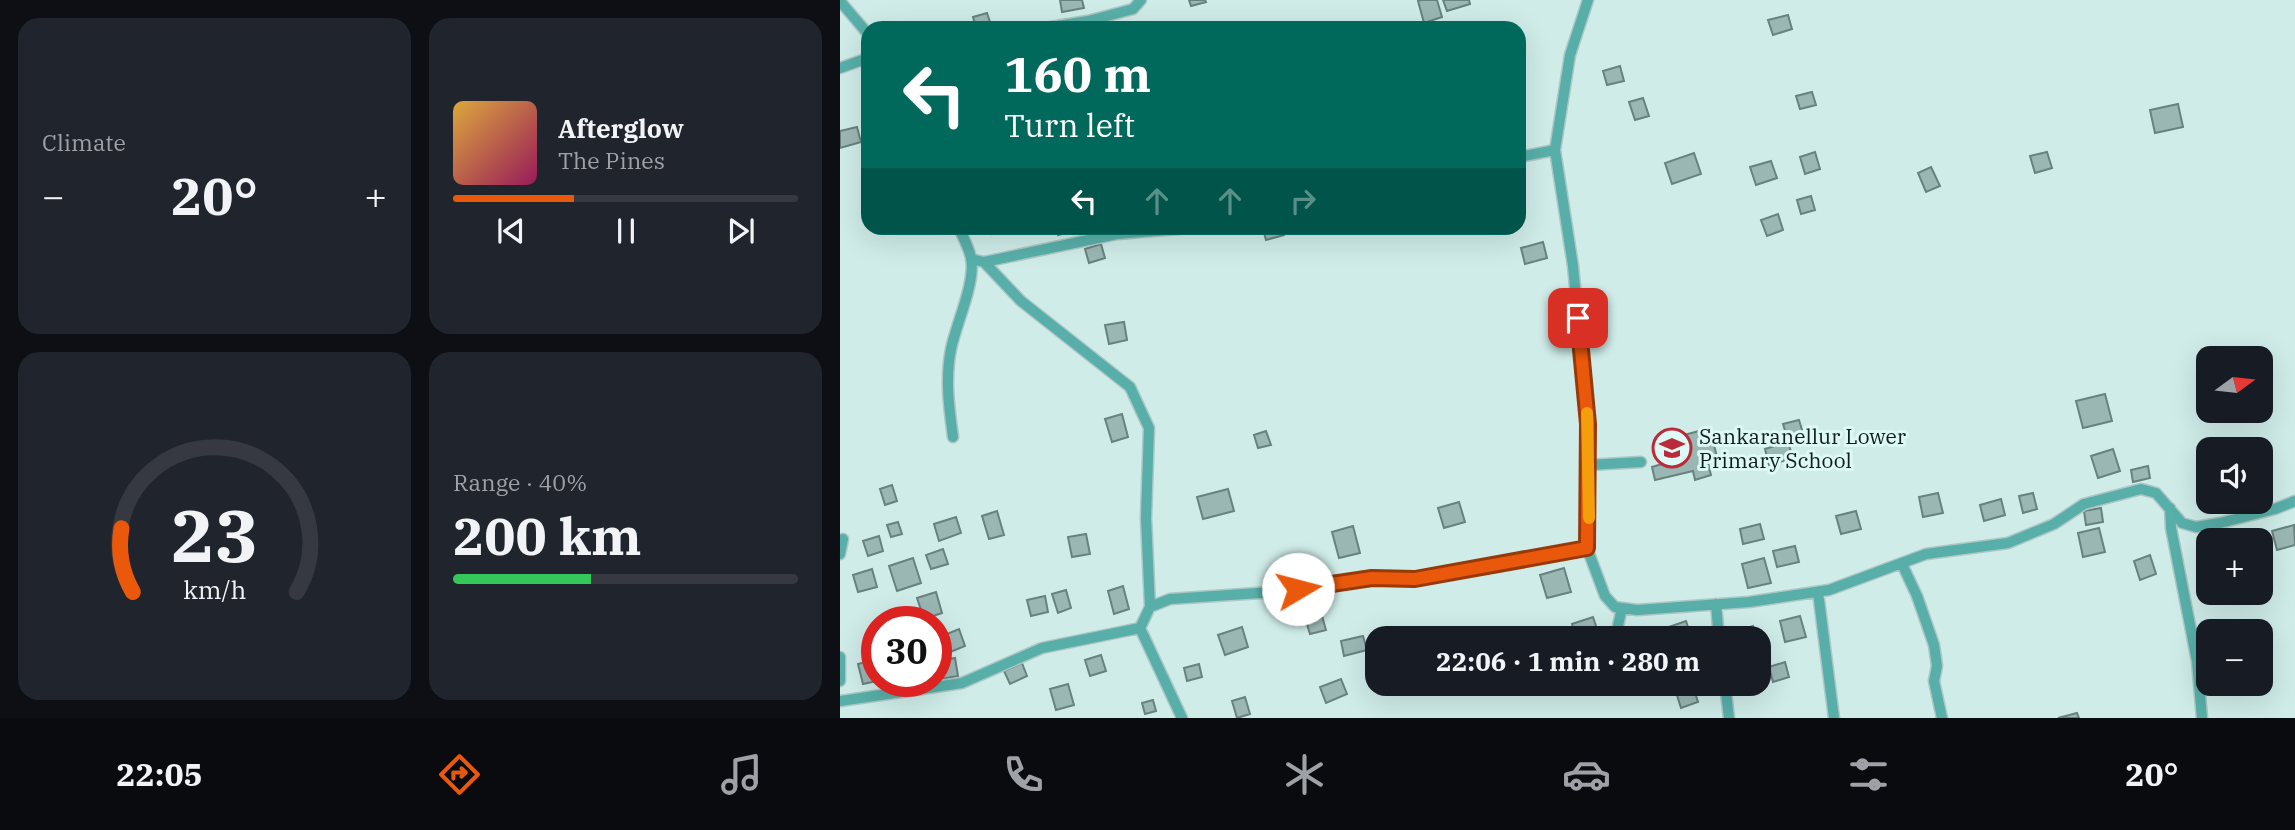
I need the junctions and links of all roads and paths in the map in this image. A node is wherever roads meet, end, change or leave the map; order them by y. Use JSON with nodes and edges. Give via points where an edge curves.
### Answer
{"nodes":[{"id":1,"x":1141,"y":0,"type":"edge"},
{"id":2,"x":1588,"y":0,"type":"edge"},
{"id":3,"x":840,"y":1,"type":"edge"},
{"id":4,"x":1088,"y":21,"type":"edge"},
{"id":5,"x":861,"y":26,"type":"edge"},
{"id":6,"x":861,"y":60,"type":"edge"},
{"id":7,"x":840,"y":68,"type":"edge"},
{"id":8,"x":1555,"y":150,"type":"junction"},
{"id":9,"x":1526,"y":156,"type":"edge"},
{"id":10,"x":962,"y":235,"type":"edge"},
{"id":11,"x":1112,"y":235,"type":"edge"},
{"id":12,"x":971,"y":258,"type":"junction"},
{"id":13,"x":984,"y":262,"type":"junction"},
{"id":14,"x":953,"y":437,"type":"dead end"},
{"id":15,"x":1641,"y":462,"type":"dead end"},
{"id":16,"x":1588,"y":466,"type":"junction"},
{"id":17,"x":2294,"y":505,"type":"edge"},
{"id":18,"x":2170,"y":508,"type":"junction"},
{"id":19,"x":842,"y":539,"type":"dead end"},
{"id":20,"x":1587,"y":548,"type":"junction"},
{"id":21,"x":840,"y":554,"type":"edge"},
{"id":22,"x":1902,"y":564,"type":"junction"},
{"id":23,"x":1818,"y":592,"type":"junction"},
{"id":24,"x":1716,"y":604,"type":"junction"},
{"id":25,"x":1150,"y":607,"type":"junction"},
{"id":26,"x":1622,"y":608,"type":"junction"},
{"id":27,"x":1618,"y":626,"type":"edge"},
{"id":28,"x":1719,"y":626,"type":"edge"},
{"id":29,"x":1140,"y":628,"type":"junction"},
{"id":30,"x":840,"y":657,"type":"edge"},
{"id":31,"x":840,"y":681,"type":"edge"},
{"id":32,"x":1726,"y":696,"type":"edge"},
{"id":33,"x":840,"y":701,"type":"edge"},
{"id":34,"x":1182,"y":718,"type":"edge"},
{"id":35,"x":1729,"y":718,"type":"edge"},
{"id":36,"x":1834,"y":718,"type":"edge"},
{"id":37,"x":1942,"y":718,"type":"edge"},
{"id":38,"x":2202,"y":718,"type":"edge"}],
"edges":[{"from":1,"to":4,"type":"street","via":[[1133,9]]},
{"from":2,"to":8,"type":"street","via":[[1570,55]]},
{"from":3,"to":5,"type":"street"},
{"from":6,"to":7,"type":"street"},
{"from":8,"to":9,"type":"street"},
{"from":8,"to":16,"type":"street","via":[[1575,279]]},
{"from":10,"to":12,"type":"street"},
{"from":11,"to":13,"type":"street"},
{"from":12,"to":13,"type":"street"},
{"from":12,"to":14,"type":"street","via":[[971,277],[947,372]]},
{"from":13,"to":25,"type":"street","via":[[1021,301],[1130,387],[1149,428],[1146,518]]},
{"from":15,"to":16,"type":"street"},
{"from":16,"to":20,"type":"street"},
{"from":17,"to":18,"type":"street","via":[[2196,527],[2182,523]]},
{"from":18,"to":22,"type":"street","via":[[2156,493],[2141,489],[2084,504],[2054,524],[2008,543],[1926,554]]},
{"from":18,"to":38,"type":"street","via":[[2197,661]]},
{"from":19,"to":21,"type":"street"},
{"from":20,"to":25,"type":"street","via":[[1415,579],[1372,578],[1274,592],[1170,599]]},
{"from":20,"to":26,"type":"street","via":[[1605,596]]},
{"from":22,"to":23,"type":"street"},
{"from":22,"to":37,"type":"street","via":[[1934,645],[1934,681]]},
{"from":23,"to":24,"type":"street"},
{"from":23,"to":36,"type":"street"},
{"from":24,"to":26,"type":"street"},
{"from":24,"to":28,"type":"street"},
{"from":25,"to":29,"type":"street"},
{"from":26,"to":27,"type":"street"},
{"from":29,"to":33,"type":"street","via":[[1042,648],[962,684]]},
{"from":29,"to":34,"type":"street"},
{"from":30,"to":31,"type":"street"},
{"from":32,"to":35,"type":"street"}]}
